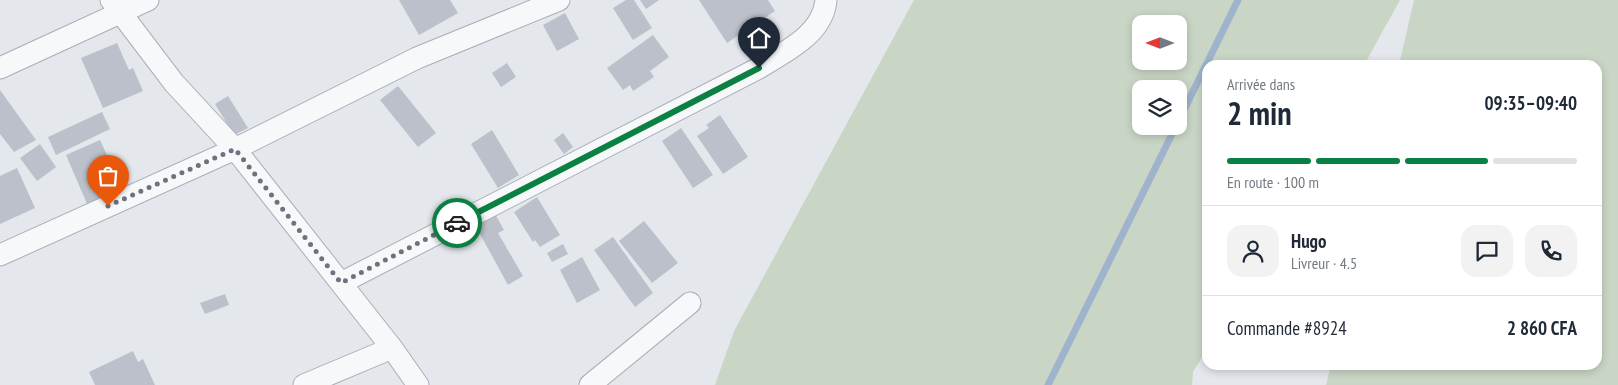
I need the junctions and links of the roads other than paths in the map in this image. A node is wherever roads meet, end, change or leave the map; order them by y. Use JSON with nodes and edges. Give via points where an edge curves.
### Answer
{"nodes":[{"id":1,"x":148,"y":0,"type":"edge"},
{"id":2,"x":559,"y":0,"type":"edge"},
{"id":3,"x":826,"y":0,"type":"edge"},
{"id":4,"x":116,"y":6,"type":"edge"},
{"id":5,"x":0,"y":68,"type":"edge"},
{"id":6,"x":235,"y":149,"type":"junction"},
{"id":7,"x":0,"y":255,"type":"edge"},
{"id":8,"x":341,"y":283,"type":"junction"},
{"id":9,"x":690,"y":303,"type":"dead end"},
{"id":10,"x":392,"y":348,"type":"junction"},
{"id":11,"x":304,"y":385,"type":"edge"},
{"id":12,"x":418,"y":385,"type":"edge"},
{"id":13,"x":590,"y":385,"type":"edge"}],
"edges":[{"from":1,"to":4,"type":"street"},
{"from":2,"to":6,"type":"street","via":[[417,58]]},
{"from":3,"to":8,"type":"street","via":[[818,22],[798,45],[759,68]]},
{"from":4,"to":5,"type":"street"},
{"from":4,"to":6,"type":"street","via":[[174,83]]},
{"from":6,"to":7,"type":"street"},
{"from":6,"to":8,"type":"street"},
{"from":8,"to":10,"type":"street"},
{"from":9,"to":13,"type":"street"},
{"from":10,"to":11,"type":"street"},
{"from":10,"to":12,"type":"street"}]}
